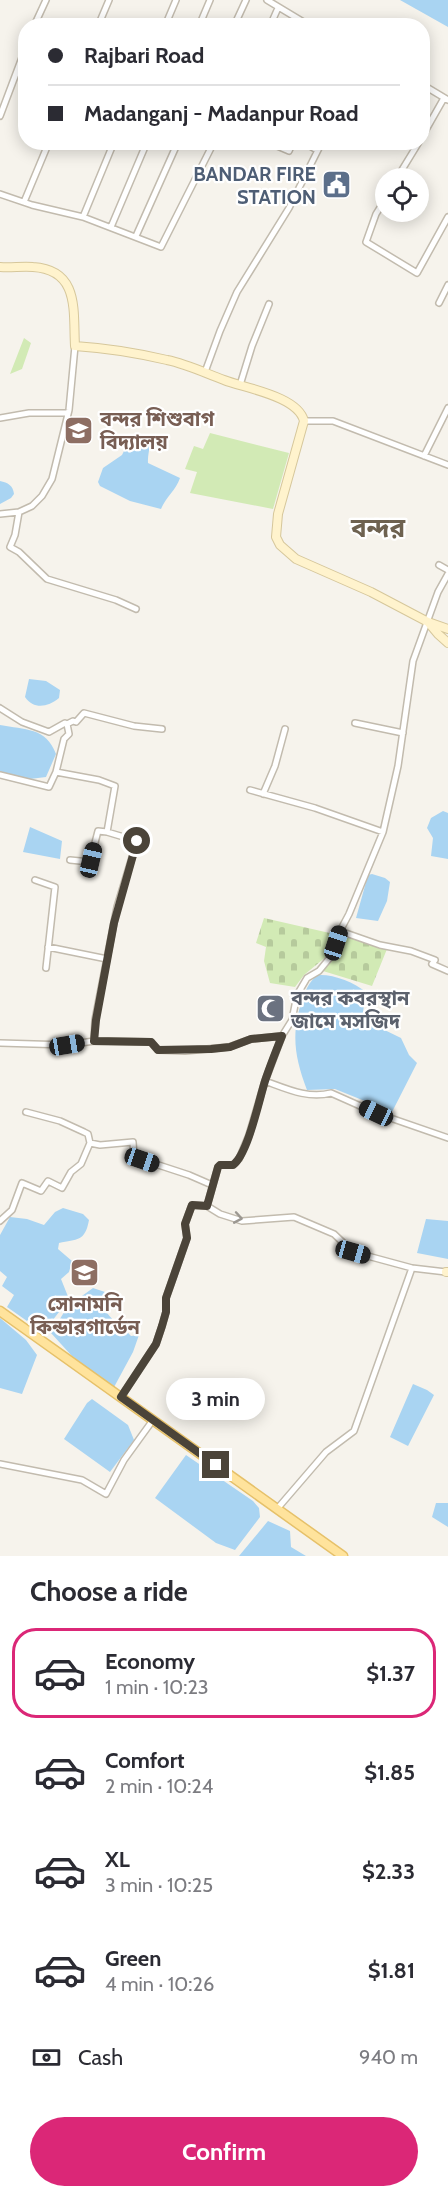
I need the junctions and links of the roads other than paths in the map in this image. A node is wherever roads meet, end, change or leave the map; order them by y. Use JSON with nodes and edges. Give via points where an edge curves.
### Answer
{"nodes":[{"id":1,"x":46,"y":0,"type":"edge"},
{"id":2,"x":109,"y":0,"type":"edge"},
{"id":3,"x":176,"y":0,"type":"edge"},
{"id":4,"x":210,"y":0,"type":"edge"},
{"id":5,"x":246,"y":0,"type":"edge"},
{"id":6,"x":267,"y":0,"type":"edge"},
{"id":7,"x":278,"y":8,"type":"junction"},
{"id":8,"x":38,"y":18,"type":"edge"},
{"id":9,"x":101,"y":18,"type":"edge"},
{"id":10,"x":168,"y":18,"type":"edge"},
{"id":11,"x":202,"y":18,"type":"edge"},
{"id":12,"x":238,"y":18,"type":"edge"},
{"id":13,"x":274,"y":18,"type":"edge"},
{"id":14,"x":296,"y":18,"type":"edge"},
{"id":15,"x":18,"y":68,"type":"edge"},
{"id":16,"x":430,"y":89,"type":"edge"},
{"id":17,"x":446,"y":99,"type":"edge"},
{"id":18,"x":0,"y":116,"type":"edge"},
{"id":19,"x":430,"y":124,"type":"edge"},
{"id":20,"x":46,"y":150,"type":"edge"},
{"id":21,"x":111,"y":150,"type":"edge"},
{"id":22,"x":144,"y":150,"type":"edge"},
{"id":23,"x":174,"y":150,"type":"edge"},
{"id":24,"x":210,"y":150,"type":"edge"},
{"id":25,"x":317,"y":150,"type":"edge"},
{"id":26,"x":414,"y":150,"type":"edge"},
{"id":27,"x":403,"y":168,"type":"edge"},
{"id":28,"x":0,"y":194,"type":"edge"},
{"id":29,"x":24,"y":202,"type":"junction"},
{"id":30,"x":83,"y":217,"type":"junction"},
{"id":31,"x":375,"y":217,"type":"edge"},
{"id":32,"x":448,"y":217,"type":"edge"},
{"id":33,"x":111,"y":226,"type":"junction"},
{"id":34,"x":136,"y":236,"type":"junction"},
{"id":35,"x":0,"y":267,"type":"edge"},
{"id":36,"x":448,"y":285,"type":"edge"},
{"id":37,"x":440,"y":303,"type":"dead end"},
{"id":38,"x":269,"y":304,"type":"dead end"},
{"id":39,"x":75,"y":346,"type":"junction"},
{"id":40,"x":205,"y":372,"type":"junction"},
{"id":41,"x":240,"y":386,"type":"junction"},
{"id":42,"x":448,"y":408,"type":"edge"},
{"id":43,"x":68,"y":413,"type":"junction"},
{"id":44,"x":0,"y":418,"type":"edge"},
{"id":45,"x":304,"y":421,"type":"junction"},
{"id":46,"x":424,"y":456,"type":"junction"},
{"id":47,"x":447,"y":463,"type":"edge"},
{"id":48,"x":1,"y":512,"type":"edge"},
{"id":49,"x":19,"y":512,"type":"junction"},
{"id":50,"x":439,"y":565,"type":"dead end"},
{"id":51,"x":448,"y":572,"type":"edge"},
{"id":52,"x":136,"y":609,"type":"dead end"},
{"id":53,"x":428,"y":622,"type":"junction"},
{"id":54,"x":448,"y":629,"type":"edge"},
{"id":55,"x":448,"y":643,"type":"edge"},
{"id":56,"x":0,"y":708,"type":"edge"},
{"id":57,"x":355,"y":723,"type":"dead end"},
{"id":58,"x":68,"y":724,"type":"junction"},
{"id":59,"x":162,"y":729,"type":"dead end"},
{"id":60,"x":285,"y":729,"type":"dead end"},
{"id":61,"x":403,"y":733,"type":"junction"},
{"id":62,"x":56,"y":772,"type":"junction"},
{"id":63,"x":0,"y":775,"type":"edge"},
{"id":64,"x":250,"y":790,"type":"dead end"},
{"id":65,"x":263,"y":794,"type":"junction"},
{"id":66,"x":107,"y":832,"type":"junction"},
{"id":67,"x":383,"y":832,"type":"junction"},
{"id":68,"x":70,"y":860,"type":"dead end"},
{"id":69,"x":35,"y":880,"type":"dead end"},
{"id":70,"x":340,"y":931,"type":"junction"},
{"id":71,"x":48,"y":947,"type":"junction"},
{"id":72,"x":107,"y":959,"type":"junction"},
{"id":73,"x":46,"y":968,"type":"dead end"},
{"id":74,"x":448,"y":971,"type":"edge"},
{"id":75,"x":282,"y":1036,"type":"junction"},
{"id":76,"x":94,"y":1041,"type":"junction"},
{"id":77,"x":0,"y":1042,"type":"edge"},
{"id":78,"x":265,"y":1081,"type":"junction"},
{"id":79,"x":26,"y":1112,"type":"dead end"},
{"id":80,"x":448,"y":1138,"type":"edge"},
{"id":81,"x":90,"y":1143,"type":"junction"},
{"id":82,"x":212,"y":1185,"type":"junction"},
{"id":83,"x":207,"y":1206,"type":"junction"},
{"id":84,"x":0,"y":1221,"type":"edge"},
{"id":85,"x":411,"y":1268,"type":"junction"},
{"id":86,"x":447,"y":1272,"type":"edge"},
{"id":87,"x":0,"y":1311,"type":"edge"},
{"id":88,"x":121,"y":1397,"type":"junction"},
{"id":89,"x":153,"y":1420,"type":"junction"},
{"id":90,"x":0,"y":1464,"type":"edge"},
{"id":91,"x":277,"y":1509,"type":"junction"},
{"id":92,"x":343,"y":1556,"type":"edge"}],
"edges":[{"from":1,"to":8,"type":"street"},
{"from":2,"to":9,"type":"street"},
{"from":3,"to":10,"type":"street"},
{"from":4,"to":11,"type":"street"},
{"from":5,"to":12,"type":"street"},
{"from":6,"to":7,"type":"street"},
{"from":7,"to":13,"type":"street"},
{"from":7,"to":14,"type":"street"},
{"from":15,"to":18,"type":"street"},
{"from":16,"to":17,"type":"street"},
{"from":17,"to":19,"type":"street"},
{"from":20,"to":29,"type":"street"},
{"from":21,"to":30,"type":"street"},
{"from":22,"to":33,"type":"street"},
{"from":23,"to":34,"type":"street"},
{"from":24,"to":34,"type":"street","via":[[161,246]]},
{"from":25,"to":40,"type":"street","via":[[289,208],[237,292]]},
{"from":26,"to":27,"type":"street"},
{"from":28,"to":29,"type":"street"},
{"from":29,"to":30,"type":"street"},
{"from":30,"to":33,"type":"street"},
{"from":31,"to":32,"type":"street","via":[[366,242],[417,273]]},
{"from":33,"to":34,"type":"street"},
{"from":35,"to":39,"type":"main road","via":[[35,267],[59,274],[67,282],[72,292]]},
{"from":36,"to":37,"type":"street"},
{"from":38,"to":41,"type":"street"},
{"from":39,"to":40,"type":"main road","via":[[166,359]]},
{"from":39,"to":43,"type":"street"},
{"from":40,"to":41,"type":"main road"},
{"from":41,"to":45,"type":"main road","via":[[286,402],[299,410]]},
{"from":42,"to":46,"type":"street"},
{"from":43,"to":44,"type":"street"},
{"from":43,"to":49,"type":"street","via":[[49,486],[38,501]]},
{"from":45,"to":46,"type":"street","via":[[333,421]]},
{"from":45,"to":53,"type":"main road","via":[[278,514],[276,537],[280,545],[296,559]]},
{"from":46,"to":47,"type":"street"},
{"from":48,"to":49,"type":"street"},
{"from":49,"to":52,"type":"street","via":[[10,547],[43,576]]},
{"from":50,"to":51,"type":"street"},
{"from":51,"to":53,"type":"street"},
{"from":53,"to":54,"type":"main road"},
{"from":53,"to":55,"type":"main road"},
{"from":53,"to":61,"type":"street","via":[[413,661]]},
{"from":56,"to":58,"type":"street","via":[[49,732]]},
{"from":57,"to":61,"type":"street"},
{"from":58,"to":59,"type":"street","via":[[84,713]]},
{"from":58,"to":62,"type":"street","via":[[69,734],[64,739]]},
{"from":60,"to":65,"type":"street"},
{"from":61,"to":67,"type":"street"},
{"from":62,"to":63,"type":"street","via":[[49,787]]},
{"from":62,"to":66,"type":"street","via":[[116,786]]},
{"from":64,"to":65,"type":"street"},
{"from":65,"to":67,"type":"street"},
{"from":66,"to":68,"type":"street","via":[[98,831],[90,862]]},
{"from":66,"to":72,"type":"street","via":[[137,841],[117,907]]},
{"from":67,"to":70,"type":"street"},
{"from":69,"to":71,"type":"street","via":[[55,886]]},
{"from":70,"to":74,"type":"street","via":[[411,951],[435,960],[432,964]]},
{"from":70,"to":75,"type":"street","via":[[332,955],[320,971],[307,978],[297,994],[292,1020]]},
{"from":71,"to":72,"type":"street"},
{"from":71,"to":73,"type":"street"},
{"from":72,"to":76,"type":"street"},
{"from":75,"to":76,"type":"street","via":[[185,1051],[158,1050],[151,1042]]},
{"from":75,"to":78,"type":"street"},
{"from":76,"to":77,"type":"street","via":[[67,1045]]},
{"from":78,"to":80,"type":"street","via":[[303,1094],[331,1093]]},
{"from":78,"to":82,"type":"street","via":[[239,1159],[233,1165],[220,1165]]},
{"from":79,"to":81,"type":"street","via":[[84,1132]]},
{"from":81,"to":82,"type":"street","via":[[134,1142],[134,1157]]},
{"from":81,"to":84,"type":"street","via":[[81,1164],[62,1188],[48,1181],[41,1191],[22,1183],[12,1210]]},
{"from":82,"to":83,"type":"street"},
{"from":83,"to":85,"type":"street","one_way":true,"via":[[242,1221],[294,1217],[334,1234],[353,1252]]},
{"from":83,"to":88,"type":"street","via":[[192,1205],[189,1210],[187,1238],[169,1286],[156,1344]]},
{"from":85,"to":86,"type":"street"},
{"from":85,"to":91,"type":"street","via":[[354,1431],[326,1452]]},
{"from":87,"to":88,"type":"main road"},
{"from":88,"to":89,"type":"main road"},
{"from":89,"to":90,"type":"street","via":[[124,1460],[106,1494],[82,1480]]},
{"from":89,"to":91,"type":"main road"},
{"from":91,"to":92,"type":"main road"}]}
